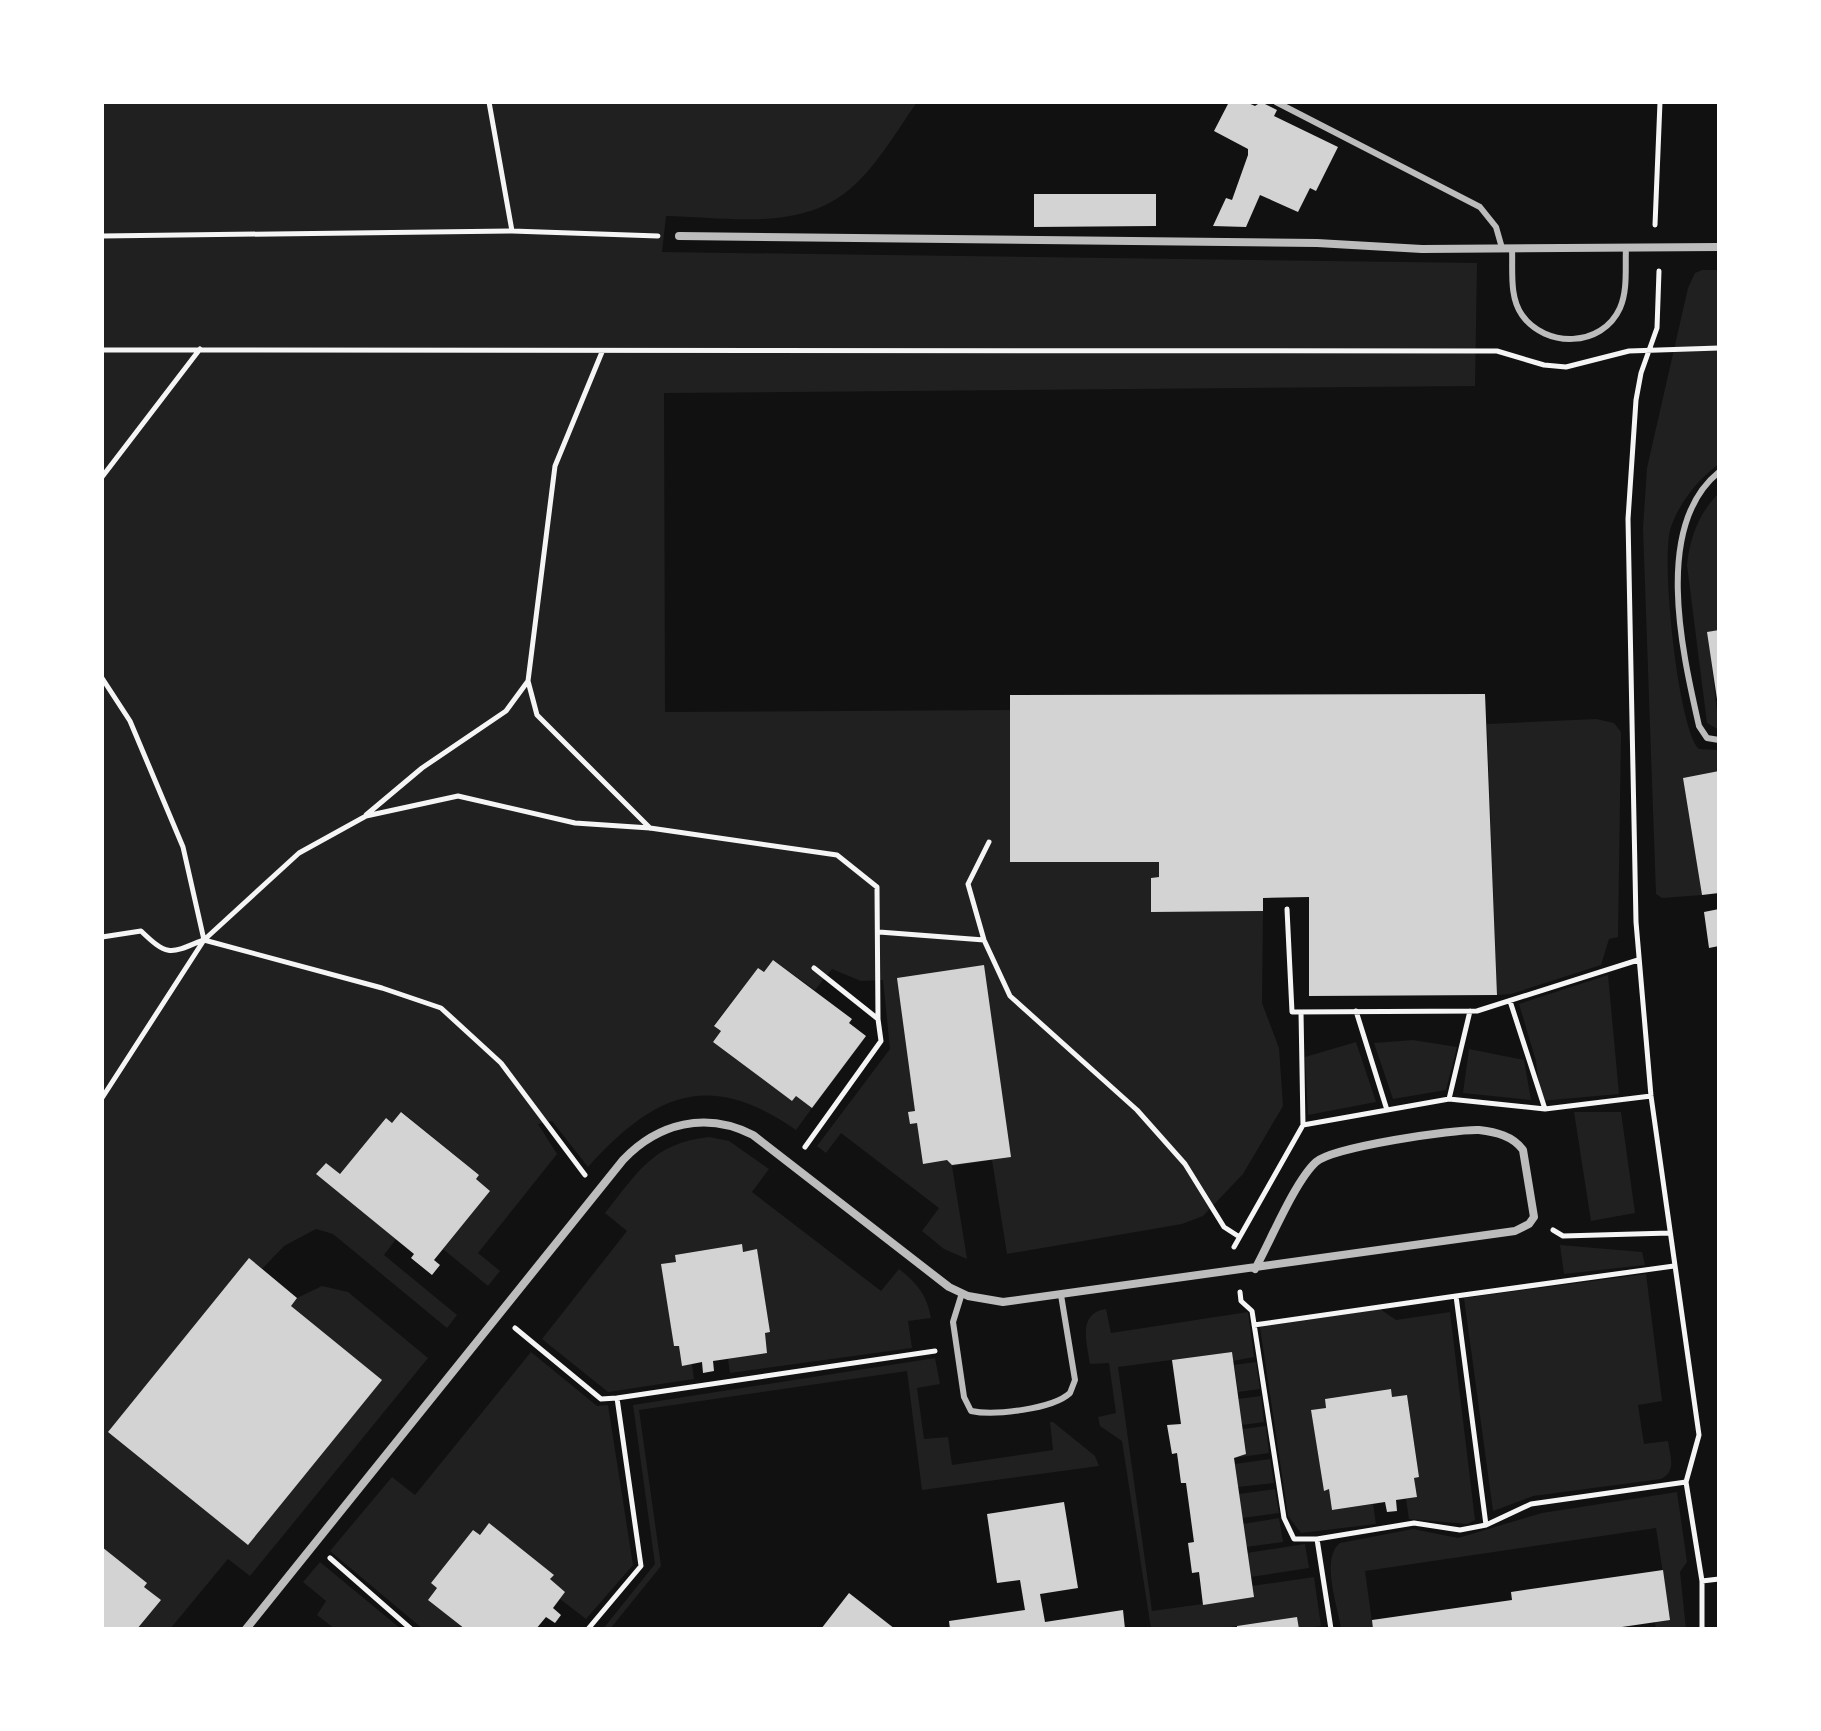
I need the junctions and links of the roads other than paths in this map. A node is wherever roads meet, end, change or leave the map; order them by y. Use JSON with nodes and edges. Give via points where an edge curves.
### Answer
{"nodes":[{"id":1,"x":1276,"y":102,"type":"edge"},
{"id":2,"x":679,"y":236,"type":"road end"},
{"id":3,"x":1626,"y":247,"type":"junction"},
{"id":4,"x":1719,"y":247,"type":"edge"},
{"id":5,"x":1502,"y":248,"type":"junction"},
{"id":6,"x":1512,"y":248,"type":"junction"},
{"id":7,"x":1719,"y":472,"type":"edge"},
{"id":8,"x":1719,"y":740,"type":"edge"},
{"id":9,"x":1255,"y":1269,"type":"junction"},
{"id":10,"x":962,"y":1293,"type":"junction"},
{"id":11,"x":1061,"y":1295,"type":"junction"},
{"id":12,"x":246,"y":1629,"type":"edge"}],
"edges":[{"from":1,"to":5,"type":"lane","via":[[1480,207],[1496,227]]},
{"from":2,"to":5,"type":"street"},
{"from":3,"to":4,"type":"street"},
{"from":3,"to":6,"type":"street"},
{"from":3,"to":6,"type":"lane","via":[[1619,311],[1606,326],[1570,340],[1542,333],[1520,313],[1513,295]]},
{"from":5,"to":6,"type":"street"},
{"from":7,"to":8,"type":"lane","via":[[1696,502],[1680,540],[1677,566],[1699,726],[1707,738]]},
{"from":9,"to":9,"type":"street","via":[[1515,1231],[1534,1217],[1526,1157],[1519,1144],[1479,1130],[1336,1151],[1308,1172]]},
{"from":9,"to":11,"type":"street"},
{"from":10,"to":11,"type":"street","via":[[1003,1302]]},
{"from":10,"to":11,"type":"lane","via":[[953,1322],[964,1397],[971,1411],[984,1412],[1057,1403],[1070,1393],[1075,1380]]},
{"from":10,"to":12,"type":"street","via":[[736,1126],[689,1123],[645,1139]]}]}
